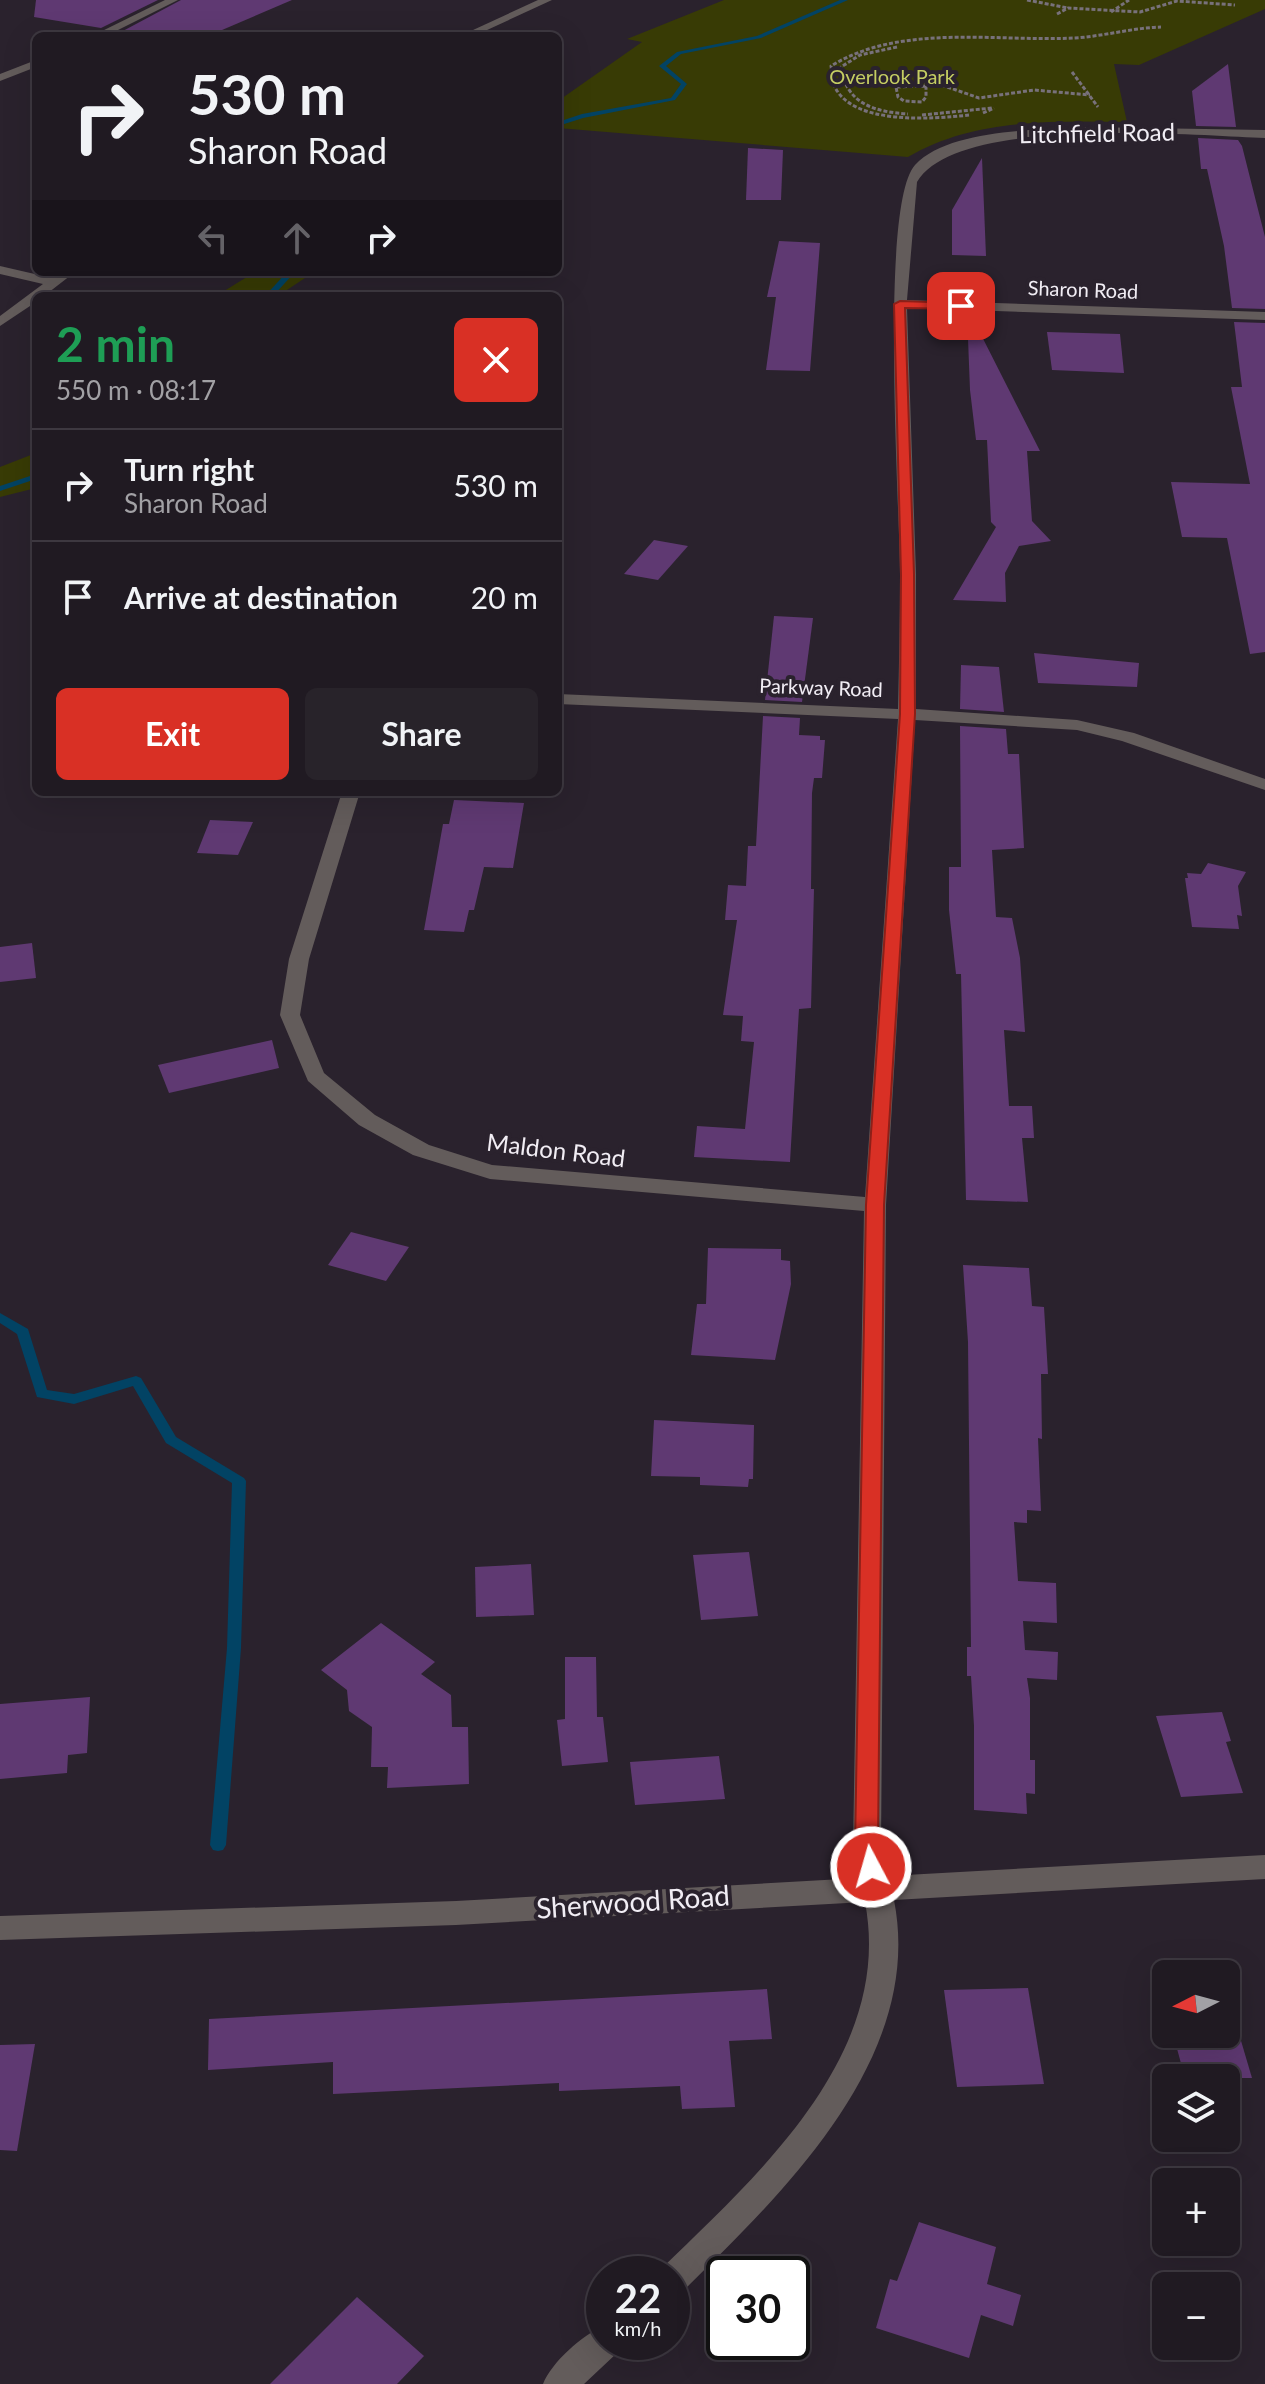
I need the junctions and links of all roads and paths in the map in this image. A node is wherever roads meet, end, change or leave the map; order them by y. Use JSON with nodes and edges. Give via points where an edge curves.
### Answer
{"nodes":[{"id":1,"x":173,"y":0,"type":"edge"},
{"id":2,"x":547,"y":0,"type":"edge"},
{"id":3,"x":1027,"y":0,"type":"edge"},
{"id":4,"x":1129,"y":0,"type":"edge"},
{"id":5,"x":1235,"y":5,"type":"dead end"},
{"id":6,"x":1068,"y":8,"type":"junction"},
{"id":7,"x":1111,"y":13,"type":"junction"},
{"id":8,"x":1057,"y":14,"type":"dead end"},
{"id":9,"x":105,"y":32,"type":"edge"},
{"id":10,"x":474,"y":32,"type":"edge"},
{"id":11,"x":938,"y":44,"type":"dead end"},
{"id":12,"x":969,"y":44,"type":"dead end"},
{"id":13,"x":32,"y":65,"type":"edge"},
{"id":14,"x":1072,"y":72,"type":"dead end"},
{"id":15,"x":0,"y":78,"type":"edge"},
{"id":16,"x":925,"y":86,"type":"junction"},
{"id":17,"x":1090,"y":95,"type":"junction"},
{"id":18,"x":1099,"y":110,"type":"dead end"},
{"id":19,"x":1265,"y":134,"type":"edge"},
{"id":20,"x":0,"y":270,"type":"edge"},
{"id":21,"x":62,"y":276,"type":"edge"},
{"id":22,"x":53,"y":282,"type":"junction"},
{"id":23,"x":40,"y":292,"type":"edge"},
{"id":24,"x":32,"y":298,"type":"edge"},
{"id":25,"x":900,"y":304,"type":"junction"},
{"id":26,"x":1265,"y":316,"type":"edge"},
{"id":27,"x":0,"y":322,"type":"edge"},
{"id":28,"x":562,"y":699,"type":"edge"},
{"id":29,"x":907,"y":714,"type":"junction"},
{"id":30,"x":1265,"y":785,"type":"edge"},
{"id":31,"x":350,"y":796,"type":"edge"},
{"id":32,"x":875,"y":1205,"type":"junction"},
{"id":33,"x":1265,"y":1867,"type":"edge"},
{"id":34,"x":876,"y":1887,"type":"junction"},
{"id":35,"x":0,"y":1928,"type":"edge"},
{"id":36,"x":690,"y":2262,"type":"edge"},
{"id":37,"x":586,"y":2360,"type":"edge"},
{"id":38,"x":560,"y":2384,"type":"edge"}],
"edges":[{"from":1,"to":9,"type":"street"},
{"from":2,"to":10,"type":"street"},
{"from":3,"to":6,"type":"path"},
{"from":4,"to":7,"type":"path"},
{"from":5,"to":7,"type":"path","via":[[1177,1],[1167,9]]},
{"from":6,"to":7,"type":"path"},
{"from":6,"to":8,"type":"path"},
{"from":11,"to":12,"type":"path","via":[[859,55],[841,67],[841,79],[855,100],[882,110],[926,115],[994,108],[952,117],[879,114],[847,102],[830,80],[831,66],[838,59],[890,44],[1074,38],[1161,27],[1105,38]]},
{"from":13,"to":15,"type":"street"},
{"from":14,"to":17,"type":"path"},
{"from":16,"to":16,"type":"path","via":[[896,87],[898,97],[922,102]]},
{"from":16,"to":17,"type":"path","via":[[947,83],[973,97],[1033,90]]},
{"from":17,"to":18,"type":"path"},
{"from":19,"to":25,"type":"street","name":"Litchfield Road","via":[[1037,132],[976,142],[934,157],[911,182]]},
{"from":20,"to":22,"type":"street"},
{"from":21,"to":22,"type":"street"},
{"from":22,"to":23,"type":"street"},
{"from":24,"to":27,"type":"street"},
{"from":25,"to":26,"type":"street","name":"Sharon Road"},
{"from":25,"to":29,"type":"street","name":"Litchfield Road"},
{"from":28,"to":29,"type":"street","name":"Parkway Road"},
{"from":29,"to":30,"type":"street","name":"Parkway Road","via":[[1077,725],[1172,750]]},
{"from":29,"to":32,"type":"street","name":"Litchfield Road"},
{"from":31,"to":32,"type":"street","name":"Maldon Road","via":[[299,959],[290,1015],[315,1076],[367,1120],[421,1150],[490,1172]]},
{"from":32,"to":34,"type":"street","name":"Litchfield Road","via":[[867,1847]]},
{"from":33,"to":34,"type":"street","name":"Sherwood Road"},
{"from":34,"to":35,"type":"street","name":"Sherwood Road","via":[[456,1913]]},
{"from":34,"to":36,"type":"street","name":"Litchfield Road","via":[[884,1953],[872,2019],[855,2063],[771,2183]]},
{"from":37,"to":38,"type":"street"}]}
